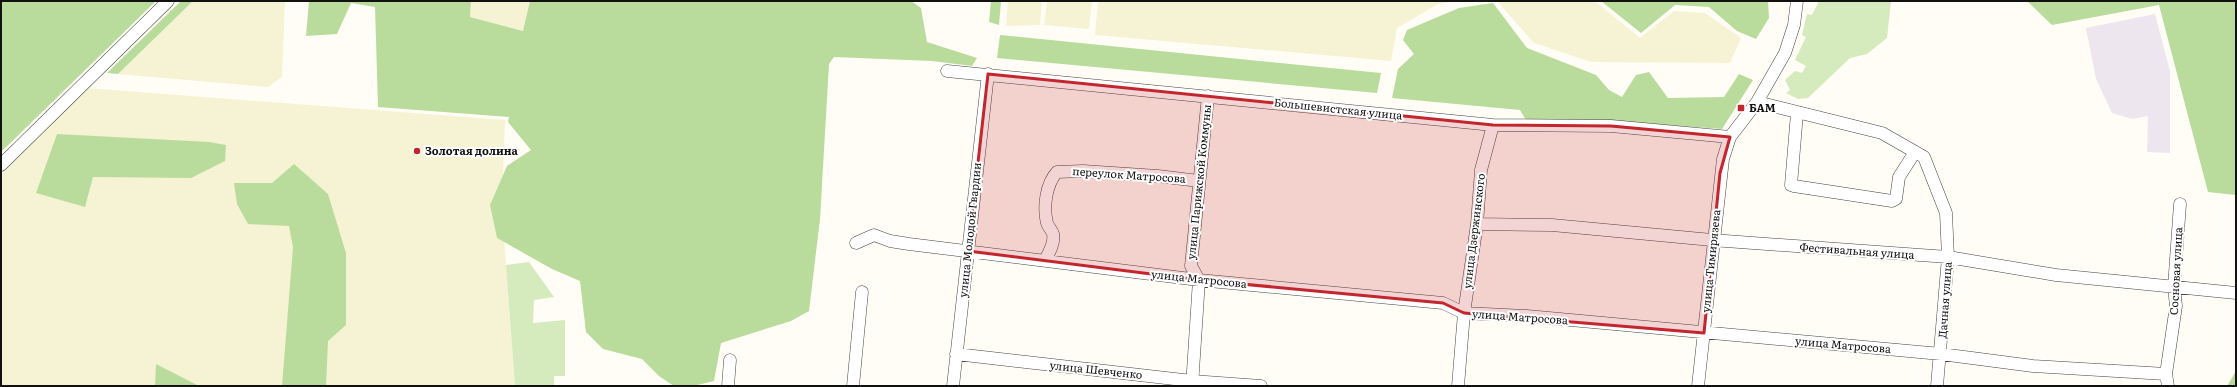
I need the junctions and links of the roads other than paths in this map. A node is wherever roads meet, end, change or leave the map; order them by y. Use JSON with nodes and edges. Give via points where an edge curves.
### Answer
{"nodes":[{"id":1,"x":168,"y":1,"type":"edge"},
{"id":2,"x":1796,"y":1,"type":"edge"},
{"id":3,"x":946,"y":71,"type":"dead end"},
{"id":4,"x":988,"y":74,"type":"junction"},
{"id":5,"x":1208,"y":96,"type":"junction"},
{"id":6,"x":1757,"y":102,"type":"junction"},
{"id":7,"x":1797,"y":113,"type":"junction"},
{"id":8,"x":1494,"y":125,"type":"junction"},
{"id":9,"x":1730,"y":138,"type":"junction"},
{"id":10,"x":1915,"y":152,"type":"junction"},
{"id":11,"x":1,"y":165,"type":"edge"},
{"id":12,"x":1199,"y":181,"type":"junction"},
{"id":13,"x":2180,"y":204,"type":"dead end"},
{"id":14,"x":1477,"y":224,"type":"junction"},
{"id":15,"x":1712,"y":240,"type":"junction"},
{"id":16,"x":856,"y":243,"type":"dead end"},
{"id":17,"x":968,"y":251,"type":"junction"},
{"id":18,"x":1948,"y":257,"type":"junction"},
{"id":19,"x":1045,"y":260,"type":"junction"},
{"id":20,"x":1199,"y":280,"type":"junction"},
{"id":21,"x":2174,"y":287,"type":"junction"},
{"id":22,"x":862,"y":292,"type":"dead end"},
{"id":23,"x":2236,"y":292,"type":"edge"},
{"id":24,"x":1464,"y":313,"type":"junction"},
{"id":25,"x":1704,"y":332,"type":"junction"},
{"id":26,"x":956,"y":354,"type":"junction"},
{"id":27,"x":1941,"y":354,"type":"junction"},
{"id":28,"x":730,"y":360,"type":"dead end"},
{"id":29,"x":2167,"y":380,"type":"edge"},
{"id":30,"x":1192,"y":383,"type":"edge"},
{"id":31,"x":728,"y":386,"type":"edge"},
{"id":32,"x":853,"y":386,"type":"edge"},
{"id":33,"x":953,"y":386,"type":"edge"},
{"id":34,"x":1260,"y":386,"type":"edge"},
{"id":35,"x":1458,"y":386,"type":"edge"},
{"id":36,"x":1698,"y":386,"type":"edge"},
{"id":37,"x":1937,"y":386,"type":"edge"}],
"edges":[{"from":1,"to":11,"type":"street"},
{"from":2,"to":6,"type":"street","via":[[1794,25],[1785,53]]},
{"from":3,"to":4,"type":"street","name":"Большевистская улица"},
{"from":4,"to":5,"type":"street","name":"Большевистская улица"},
{"from":4,"to":17,"type":"street","name":"улица Молодой Гвардии"},
{"from":5,"to":8,"type":"street","name":"Большевистская улица"},
{"from":5,"to":12,"type":"street","name":"улица Парижской Коммуны"},
{"from":6,"to":7,"type":"street"},
{"from":6,"to":9,"type":"street"},
{"from":7,"to":10,"type":"street","via":[[1882,133]]},
{"from":7,"to":10,"type":"street","via":[[1791,184],[1794,186],[1892,201],[1896,199],[1899,177]]},
{"from":8,"to":9,"type":"street","name":"Большевистская улица","via":[[1611,126]]},
{"from":8,"to":14,"type":"street","name":"улица Дзержинского","via":[[1481,170]]},
{"from":9,"to":15,"type":"street","name":"улица Тимирязева","via":[[1720,173]]},
{"from":10,"to":18,"type":"street","name":"Дачная улица","via":[[1924,157],[1946,213]]},
{"from":12,"to":19,"type":"street","name":"переулок Матросова","via":[[1083,171],[1057,172],[1051,179],[1045,212],[1047,225],[1053,234],[1053,244]]},
{"from":12,"to":20,"type":"street","name":"улица Парижской Коммуны","via":[[1191,266]]},
{"from":13,"to":21,"type":"street","name":"Сосновая улица"},
{"from":14,"to":15,"type":"street","name":"Фестивальная улица","via":[[1552,225]]},
{"from":14,"to":24,"type":"street","name":"улица Дзержинского"},
{"from":15,"to":18,"type":"street","name":"Фестивальная улица"},
{"from":15,"to":25,"type":"street","name":"улица Тимирязева"},
{"from":16,"to":17,"type":"street","name":"улица Матросова","via":[[874,235],[890,241]]},
{"from":17,"to":19,"type":"street","name":"улица Матросова"},
{"from":17,"to":26,"type":"street","name":"улица Молодой Гвардии"},
{"from":18,"to":21,"type":"street","name":"Фестивальная улица","via":[[2056,274]]},
{"from":18,"to":27,"type":"street","name":"Дачная улица"},
{"from":19,"to":20,"type":"street","name":"улица Матросова"},
{"from":20,"to":24,"type":"street","name":"улица Матросова","via":[[1443,303]]},
{"from":20,"to":30,"type":"street","name":"улица Парижской Коммуны"},
{"from":21,"to":23,"type":"street","name":"Фестивальная улица"},
{"from":21,"to":29,"type":"street","name":"Сосновая улица","via":[[2176,306]]},
{"from":22,"to":32,"type":"street"},
{"from":24,"to":25,"type":"street","name":"улица Матросова"},
{"from":24,"to":35,"type":"street","name":"улица Дзержинского"},
{"from":25,"to":27,"type":"street","name":"улица Матросова"},
{"from":25,"to":36,"type":"street","name":"улица Тимирязева"},
{"from":26,"to":30,"type":"street","name":"улица Шевченко"},
{"from":26,"to":33,"type":"street","name":"улица Молодой Гвардии"},
{"from":27,"to":29,"type":"street","name":"улица Матросова"},
{"from":27,"to":37,"type":"street","name":"Дачная улица"},
{"from":28,"to":31,"type":"street"},
{"from":30,"to":34,"type":"street","name":"улица Шевченко"}]}
